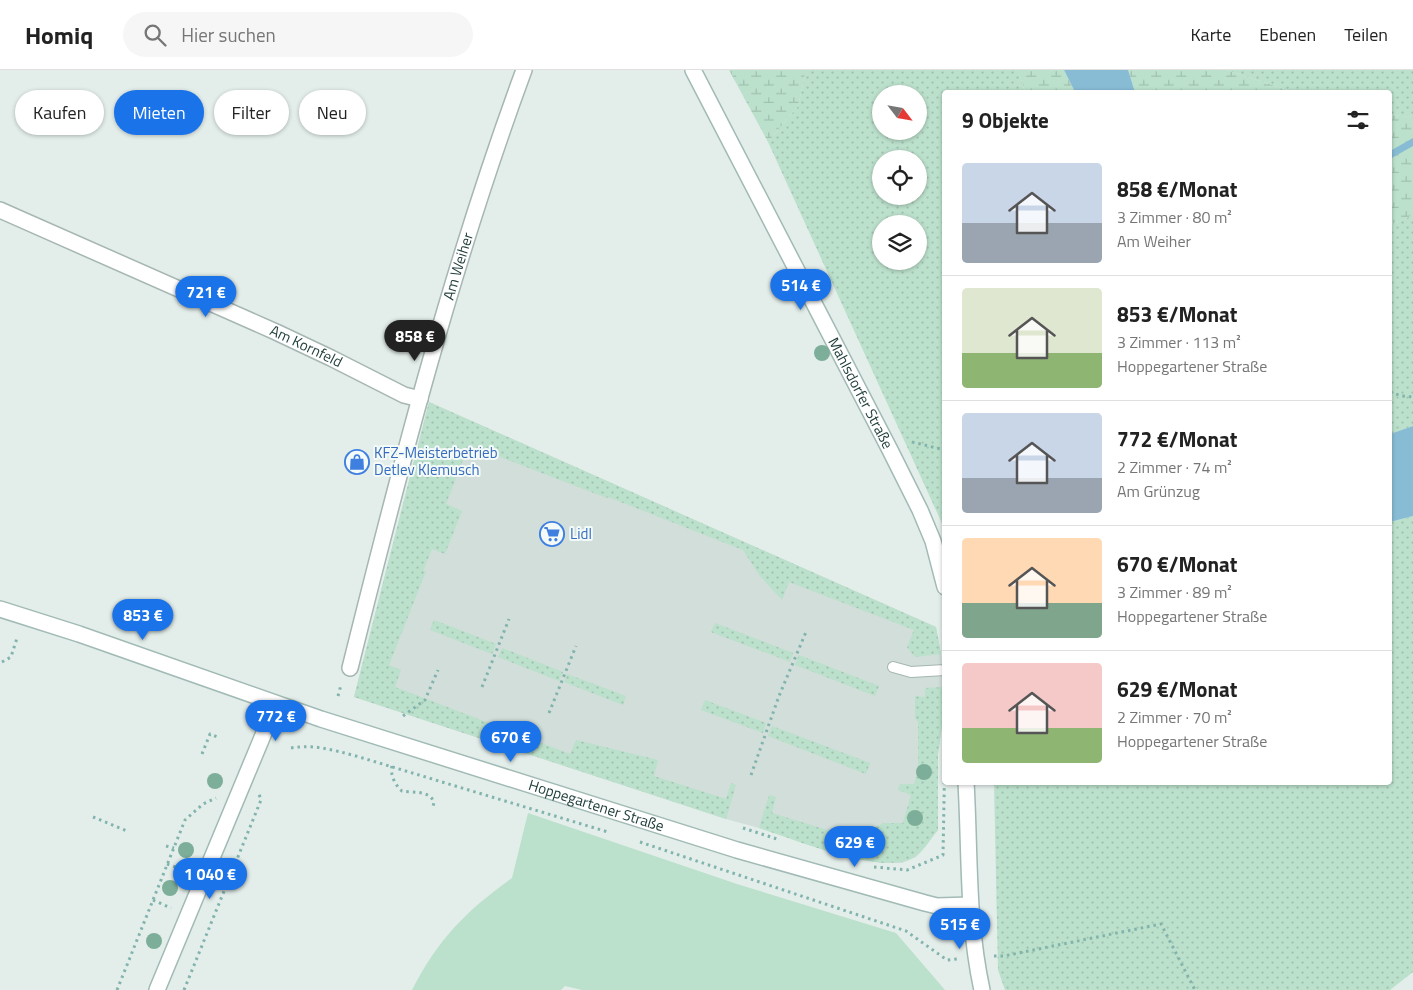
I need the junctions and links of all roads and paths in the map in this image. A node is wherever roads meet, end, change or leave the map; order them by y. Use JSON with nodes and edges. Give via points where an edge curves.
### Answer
{"nodes":[{"id":1,"x":524,"y":70,"type":"edge"},
{"id":2,"x":693,"y":70,"type":"edge"},
{"id":3,"x":0,"y":210,"type":"edge"},
{"id":4,"x":1392,"y":393,"type":"edge"},
{"id":5,"x":1413,"y":397,"type":"edge"},
{"id":6,"x":420,"y":399,"type":"junction"},
{"id":7,"x":912,"y":442,"type":"dead end"},
{"id":8,"x":942,"y":449,"type":"edge"},
{"id":9,"x":942,"y":576,"type":"edge"},
{"id":10,"x":0,"y":609,"type":"edge"},
{"id":11,"x":509,"y":619,"type":"dead end"},
{"id":12,"x":806,"y":632,"type":"dead end"},
{"id":13,"x":17,"y":638,"type":"dead end"},
{"id":14,"x":576,"y":646,"type":"dead end"},
{"id":15,"x":2,"y":662,"type":"dead end"},
{"id":16,"x":350,"y":668,"type":"dead end"},
{"id":17,"x":893,"y":668,"type":"dead end"},
{"id":18,"x":438,"y":670,"type":"dead end"},
{"id":19,"x":942,"y":670,"type":"edge"},
{"id":20,"x":482,"y":687,"type":"dead end"},
{"id":21,"x":276,"y":704,"type":"junction"},
{"id":22,"x":549,"y":713,"type":"dead end"},
{"id":23,"x":403,"y":716,"type":"dead end"},
{"id":24,"x":220,"y":738,"type":"dead end"},
{"id":25,"x":291,"y":748,"type":"dead end"},
{"id":26,"x":202,"y":754,"type":"dead end"},
{"id":27,"x":392,"y":766,"type":"junction"},
{"id":28,"x":751,"y":775,"type":"dead end"},
{"id":29,"x":944,"y":785,"type":"edge"},
{"id":30,"x":966,"y":785,"type":"edge"},
{"id":31,"x":236,"y":799,"type":"junction"},
{"id":32,"x":262,"y":800,"type":"dead end"},
{"id":33,"x":433,"y":807,"type":"dead end"},
{"id":34,"x":93,"y":817,"type":"dead end"},
{"id":35,"x":743,"y":828,"type":"dead end"},
{"id":36,"x":127,"y":831,"type":"dead end"},
{"id":37,"x":610,"y":833,"type":"dead end"},
{"id":38,"x":781,"y":840,"type":"dead end"},
{"id":39,"x":638,"y":841,"type":"dead end"},
{"id":40,"x":166,"y":846,"type":"dead end"},
{"id":41,"x":174,"y":848,"type":"junction"},
{"id":42,"x":870,"y":866,"type":"dead end"},
{"id":43,"x":970,"y":905,"type":"junction"},
{"id":44,"x":976,"y":957,"type":"junction"},
{"id":45,"x":117,"y":990,"type":"edge"},
{"id":46,"x":157,"y":990,"type":"edge"},
{"id":47,"x":184,"y":990,"type":"edge"},
{"id":48,"x":982,"y":990,"type":"edge"},
{"id":49,"x":1194,"y":990,"type":"edge"}],
"edges":[{"from":1,"to":6,"type":"main road","name":"Am Weiher","via":[[484,182]]},
{"from":2,"to":9,"type":"main road","name":"Mahlsdorfer Straße","via":[[916,502]]},
{"from":3,"to":6,"type":"main road","name":"Am Kornfeld","via":[[276,332],[404,395]]},
{"from":4,"to":5,"type":"path"},
{"from":6,"to":16,"type":"main road","name":"Am Weiher"},
{"from":7,"to":8,"type":"path"},
{"from":10,"to":21,"type":"main road","name":"Hoppegartener Straße"},
{"from":11,"to":20,"type":"path"},
{"from":12,"to":28,"type":"path"},
{"from":13,"to":15,"type":"path","via":[[12,657]]},
{"from":14,"to":22,"type":"path"},
{"from":17,"to":19,"type":"lane","via":[[911,672]]},
{"from":18,"to":23,"type":"path","via":[[425,700]]},
{"from":21,"to":31,"type":"main road"},
{"from":21,"to":43,"type":"main road","name":"Hoppegartener Straße","via":[[737,850],[937,906]]},
{"from":24,"to":26,"type":"path","via":[[210,734]]},
{"from":25,"to":27,"type":"path","via":[[320,746]]},
{"from":27,"to":33,"type":"path","via":[[390,772],[399,788],[432,797]]},
{"from":27,"to":37,"type":"path"},
{"from":29,"to":42,"type":"path","via":[[943,855],[907,870]]},
{"from":30,"to":43,"type":"main road"},
{"from":31,"to":41,"type":"path","via":[[220,797],[203,804],[185,820]]},
{"from":31,"to":46,"type":"main road"},
{"from":32,"to":47,"type":"path"},
{"from":34,"to":36,"type":"path"},
{"from":35,"to":38,"type":"path"},
{"from":39,"to":44,"type":"path","via":[[906,931],[947,960]]},
{"from":40,"to":41,"type":"path"},
{"from":41,"to":45,"type":"path"},
{"from":43,"to":44,"type":"main road"},
{"from":44,"to":48,"type":"main road"},
{"from":44,"to":49,"type":"path","via":[[1004,956],[1161,924]]}]}
